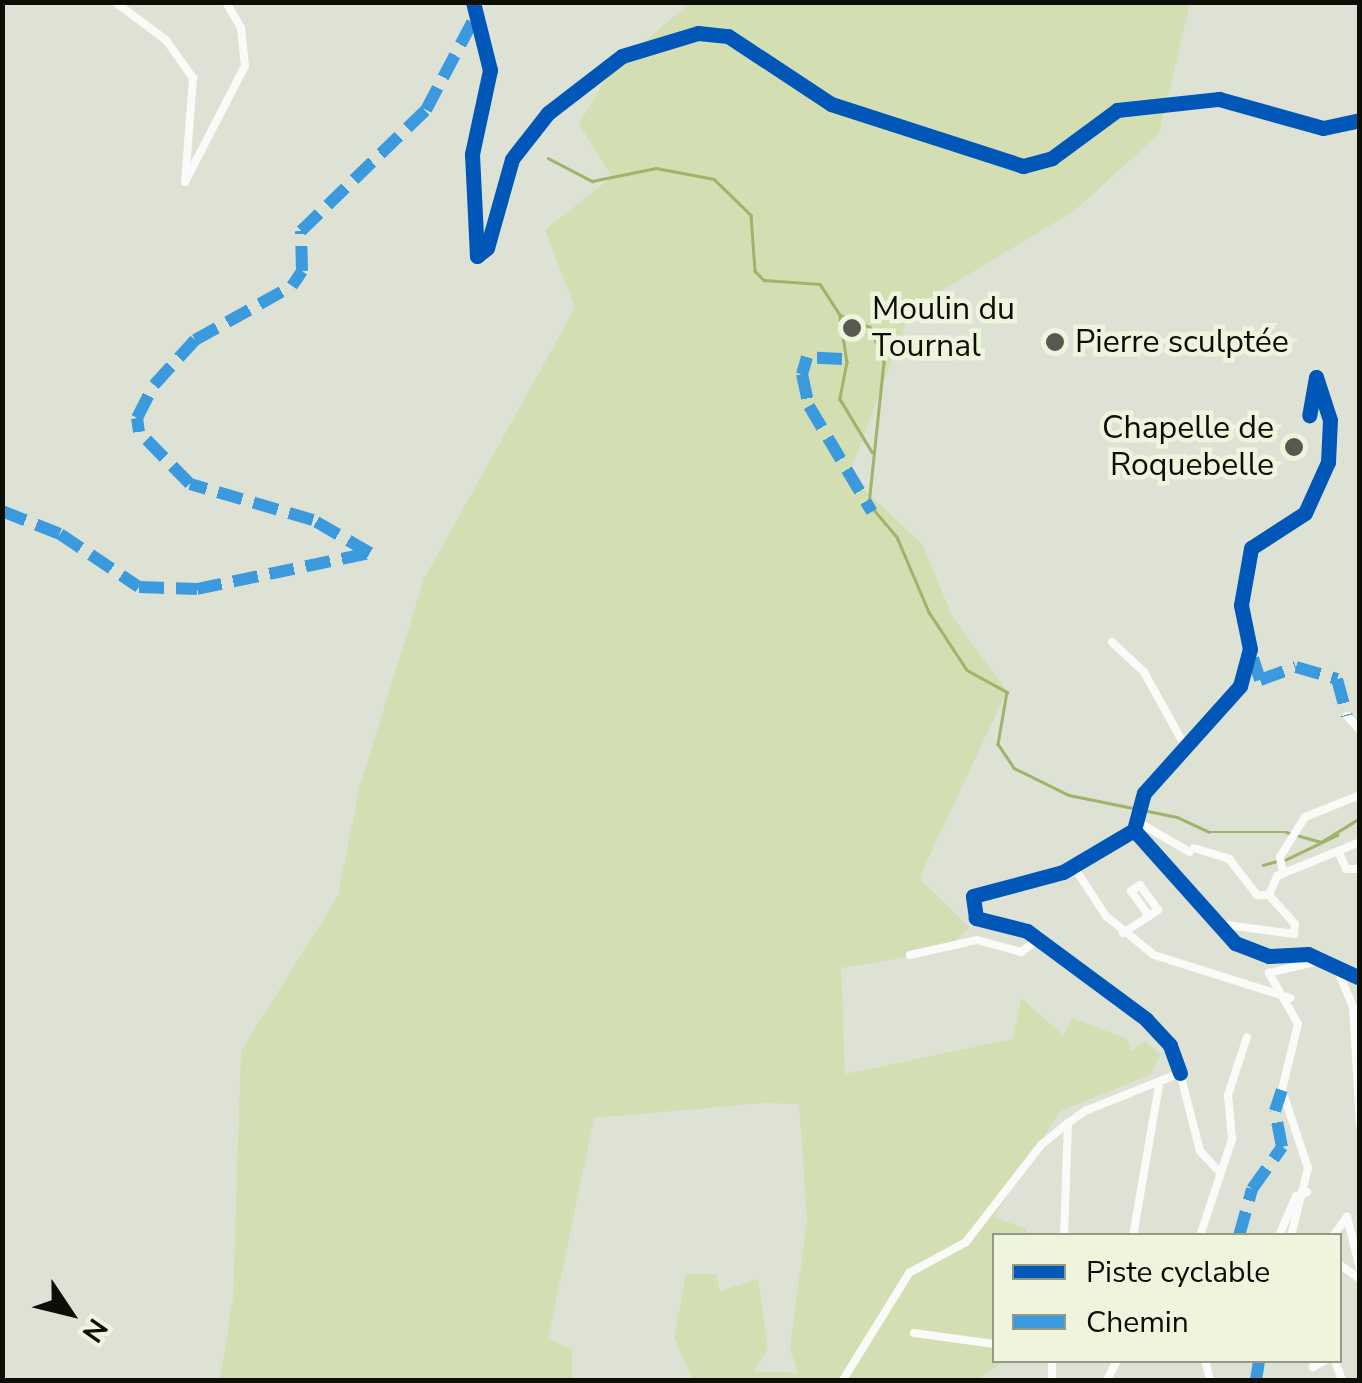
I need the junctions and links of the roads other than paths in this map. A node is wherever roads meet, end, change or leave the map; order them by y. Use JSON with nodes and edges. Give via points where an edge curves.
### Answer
{"nodes":[{"id":1,"x":115,"y":2,"type":"edge"},
{"id":2,"x":226,"y":2,"type":"edge"},
{"id":3,"x":473,"y":2,"type":"edge"},
{"id":4,"x":1360,"y":120,"type":"edge"},
{"id":5,"x":1309,"y":416,"type":"dead end"},
{"id":6,"x":1112,"y":642,"type":"dead end"},
{"id":7,"x":1346,"y":716,"type":"dead end"},
{"id":8,"x":1360,"y":730,"type":"edge"},
{"id":9,"x":1186,"y":748,"type":"junction"},
{"id":10,"x":1360,"y":795,"type":"edge"},
{"id":11,"x":1137,"y":831,"type":"junction"},
{"id":12,"x":1360,"y":842,"type":"edge"},
{"id":13,"x":1339,"y":853,"type":"junction"},
{"id":14,"x":1075,"y":868,"type":"junction"},
{"id":15,"x":1360,"y":869,"type":"edge"},
{"id":16,"x":1283,"y":873,"type":"junction"},
{"id":17,"x":1269,"y":895,"type":"junction"},
{"id":18,"x":1149,"y":916,"type":"dead end"},
{"id":19,"x":1219,"y":924,"type":"junction"},
{"id":20,"x":1124,"y":933,"type":"junction"},
{"id":21,"x":1034,"y":942,"type":"junction"},
{"id":22,"x":910,"y":955,"type":"dead end"},
{"id":23,"x":1319,"y":960,"type":"junction"},
{"id":24,"x":1337,"y":969,"type":"junction"},
{"id":25,"x":1360,"y":978,"type":"edge"},
{"id":26,"x":1290,"y":998,"type":"junction"},
{"id":27,"x":1247,"y":1036,"type":"dead end"},
{"id":28,"x":1180,"y":1073,"type":"junction"},
{"id":29,"x":1159,"y":1086,"type":"junction"},
{"id":30,"x":1068,"y":1123,"type":"junction"},
{"id":31,"x":1360,"y":1124,"type":"edge"},
{"id":32,"x":1217,"y":1168,"type":"junction"},
{"id":33,"x":1307,"y":1192,"type":"junction"},
{"id":34,"x":1064,"y":1233,"type":"edge"},
{"id":35,"x":1134,"y":1233,"type":"edge"},
{"id":36,"x":1201,"y":1233,"type":"edge"},
{"id":37,"x":1280,"y":1233,"type":"edge"},
{"id":38,"x":1292,"y":1233,"type":"edge"},
{"id":39,"x":1335,"y":1233,"type":"edge"},
{"id":40,"x":1360,"y":1269,"type":"edge"},
{"id":41,"x":914,"y":1333,"type":"dead end"},
{"id":42,"x":992,"y":1344,"type":"edge"},
{"id":43,"x":1314,"y":1364,"type":"edge"},
{"id":44,"x":843,"y":1380,"type":"edge"},
{"id":45,"x":1308,"y":1380,"type":"edge"}],
"edges":[{"from":1,"to":2,"type":"street","via":[[166,40],[193,78],[184,182],[245,66],[241,28]]},
{"from":3,"to":4,"type":"street","via":[[490,70],[472,154],[470,235],[481,256],[512,159],[548,112],[622,56],[698,34],[728,36],[830,104],[1023,166],[1052,158],[1116,110],[1219,99],[1323,128]]},
{"from":5,"to":9,"type":"street","via":[[1316,377],[1330,420],[1328,462],[1305,513],[1251,548],[1241,605],[1249,654],[1235,696]]},
{"from":6,"to":9,"type":"street","via":[[1144,672]]},
{"from":7,"to":8,"type":"street"},
{"from":9,"to":11,"type":"street","via":[[1137,809]]},
{"from":10,"to":16,"type":"street","via":[[1313,810],[1280,857]]},
{"from":11,"to":14,"type":"street"},
{"from":11,"to":17,"type":"street","via":[[1143,825],[1192,850],[1229,859],[1257,895]]},
{"from":11,"to":19,"type":"street"},
{"from":12,"to":13,"type":"street"},
{"from":13,"to":15,"type":"street","via":[[1346,869]]},
{"from":13,"to":16,"type":"street"},
{"from":14,"to":20,"type":"street"},
{"from":14,"to":21,"type":"street","via":[[981,890],[971,901],[976,918],[1023,930]]},
{"from":16,"to":17,"type":"street"},
{"from":17,"to":19,"type":"street","via":[[1295,924],[1294,934]]},
{"from":18,"to":20,"type":"street"},
{"from":19,"to":23,"type":"street","via":[[1252,951]]},
{"from":20,"to":26,"type":"street","via":[[1170,962]]},
{"from":21,"to":22,"type":"street","via":[[1021,952],[977,940]]},
{"from":21,"to":28,"type":"street","via":[[1146,1019],[1170,1045]]},
{"from":23,"to":24,"type":"street"},
{"from":23,"to":26,"type":"street","via":[[1269,973]]},
{"from":24,"to":25,"type":"street"},
{"from":24,"to":31,"type":"street","via":[[1352,1007]]},
{"from":26,"to":33,"type":"street","via":[[1298,1024],[1282,1090],[1308,1168]]},
{"from":27,"to":32,"type":"street","via":[[1228,1095],[1232,1139]]},
{"from":28,"to":29,"type":"street"},
{"from":28,"to":32,"type":"street","via":[[1200,1151]]},
{"from":29,"to":30,"type":"street"},
{"from":29,"to":35,"type":"street"},
{"from":30,"to":34,"type":"street"},
{"from":30,"to":44,"type":"street","via":[[1042,1144],[966,1242],[909,1273]]},
{"from":32,"to":36,"type":"street"},
{"from":33,"to":37,"type":"street","via":[[1296,1196]]},
{"from":33,"to":38,"type":"street"},
{"from":39,"to":40,"type":"street","via":[[1347,1217]]},
{"from":41,"to":42,"type":"street"},
{"from":43,"to":45,"type":"street"}]}
